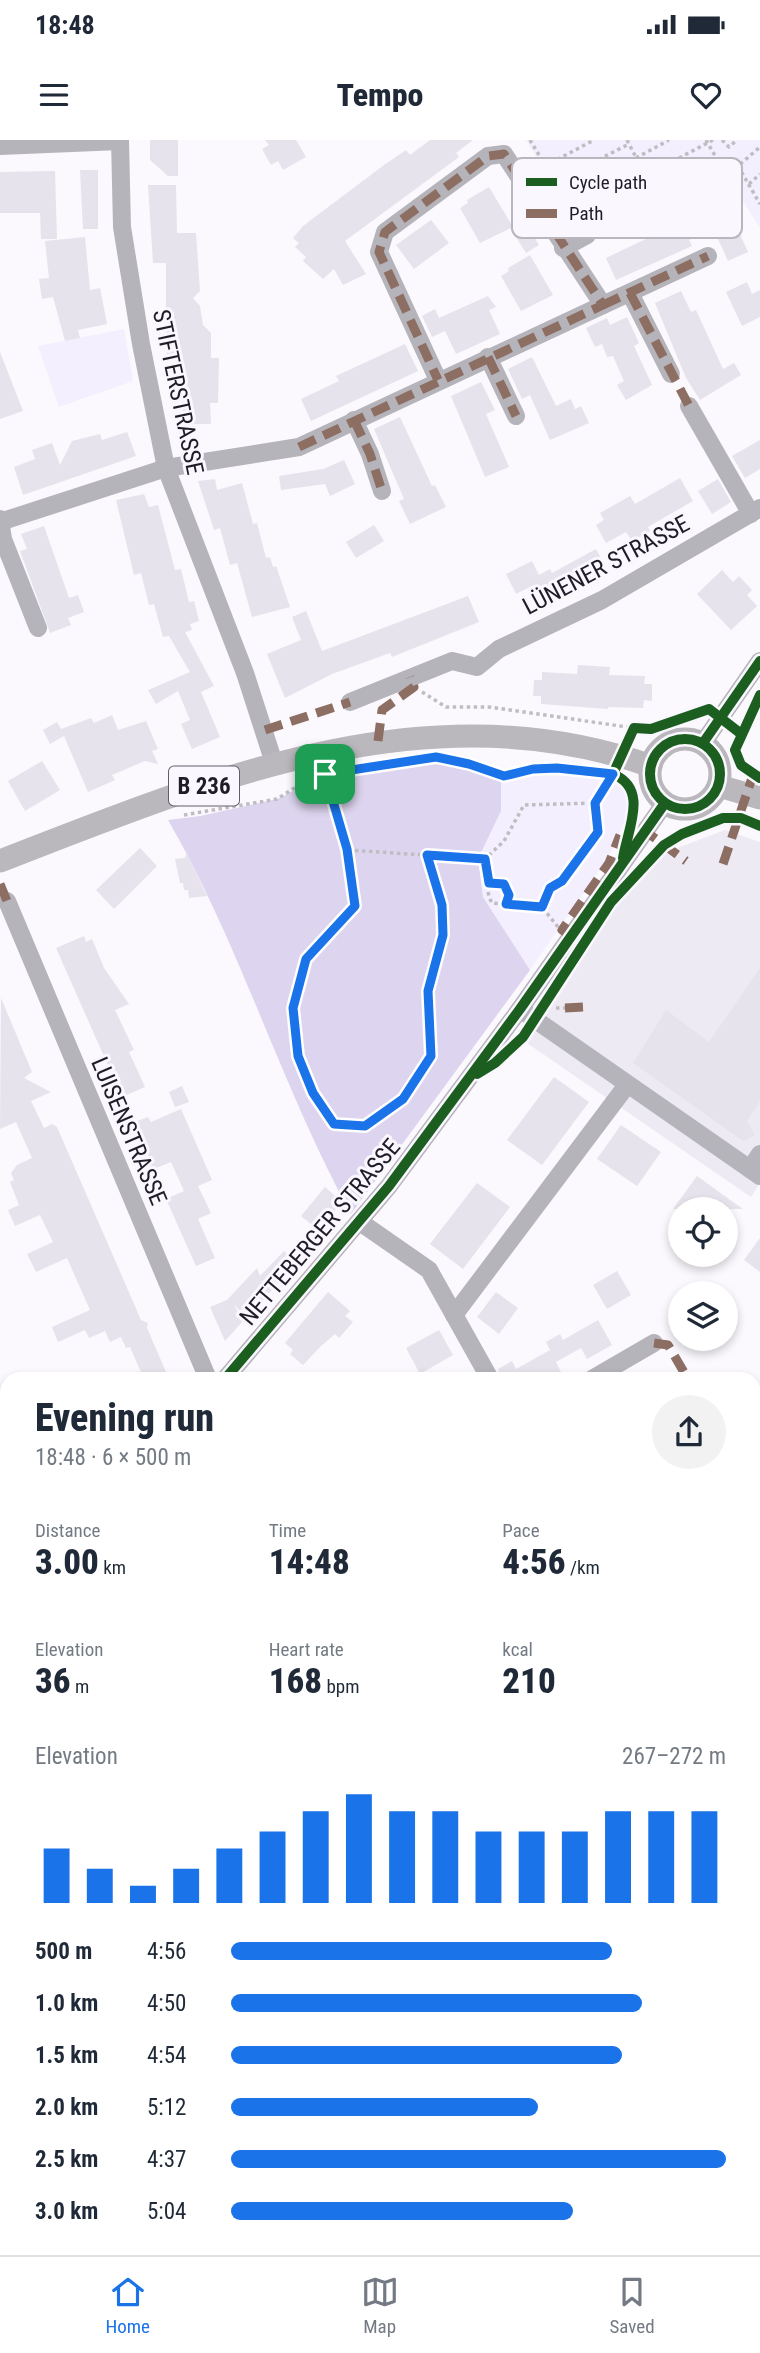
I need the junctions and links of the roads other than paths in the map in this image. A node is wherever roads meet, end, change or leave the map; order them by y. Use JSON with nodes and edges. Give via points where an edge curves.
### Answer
{"nodes":[{"id":1,"x":120,"y":141,"type":"edge"},
{"id":2,"x":0,"y":146,"type":"edge"},
{"id":3,"x":512,"y":168,"type":"edge"},
{"id":4,"x":557,"y":238,"type":"edge"},
{"id":5,"x":581,"y":238,"type":"edge"},
{"id":6,"x":563,"y":248,"type":"junction"},
{"id":7,"x":708,"y":256,"type":"dead end"},
{"id":8,"x":630,"y":293,"type":"junction"},
{"id":9,"x":603,"y":305,"type":"junction"},
{"id":10,"x":488,"y":357,"type":"junction"},
{"id":11,"x":671,"y":374,"type":"dead end"},
{"id":12,"x":438,"y":380,"type":"junction"},
{"id":13,"x":689,"y":407,"type":"dead end"},
{"id":14,"x":516,"y":416,"type":"dead end"},
{"id":15,"x":354,"y":420,"type":"junction"},
{"id":16,"x":166,"y":468,"type":"junction"},
{"id":17,"x":382,"y":491,"type":"dead end"},
{"id":18,"x":756,"y":511,"type":"edge"},
{"id":19,"x":0,"y":521,"type":"edge"},
{"id":20,"x":38,"y":628,"type":"dead end"},
{"id":21,"x":760,"y":661,"type":"edge"},
{"id":22,"x":350,"y":702,"type":"dead end"},
{"id":23,"x":703,"y":743,"type":"junction"},
{"id":24,"x":274,"y":763,"type":"junction"},
{"id":25,"x":651,"y":766,"type":"junction"},
{"id":26,"x":719,"y":786,"type":"junction"},
{"id":27,"x":760,"y":798,"type":"edge"},
{"id":28,"x":665,"y":803,"type":"junction"},
{"id":29,"x":0,"y":861,"type":"edge"},
{"id":30,"x":7,"y":901,"type":"dead end"},
{"id":31,"x":520,"y":1009,"type":"junction"},
{"id":32,"x":627,"y":1085,"type":"junction"},
{"id":33,"x":757,"y":1166,"type":"edge"},
{"id":34,"x":360,"y":1222,"type":"junction"},
{"id":35,"x":454,"y":1315,"type":"junction"},
{"id":36,"x":654,"y":1343,"type":"dead end"},
{"id":37,"x":205,"y":1372,"type":"edge"},
{"id":38,"x":231,"y":1372,"type":"edge"},
{"id":39,"x":486,"y":1372,"type":"edge"},
{"id":40,"x":604,"y":1372,"type":"edge"}],
"edges":[{"from":1,"to":2,"type":"street"},
{"from":1,"to":16,"type":"street","name":"STIFTERSTRASSE","via":[[121,227]]},
{"from":3,"to":12,"type":"street","via":[[504,155],[488,156],[384,232],[379,252]]},
{"from":4,"to":6,"type":"street"},
{"from":5,"to":6,"type":"street"},
{"from":6,"to":9,"type":"street"},
{"from":7,"to":8,"type":"street"},
{"from":8,"to":9,"type":"street"},
{"from":8,"to":11,"type":"street"},
{"from":9,"to":10,"type":"street"},
{"from":10,"to":12,"type":"street"},
{"from":10,"to":14,"type":"street"},
{"from":12,"to":15,"type":"street"},
{"from":13,"to":18,"type":"street"},
{"from":15,"to":16,"type":"street","via":[[299,447]]},
{"from":15,"to":17,"type":"street"},
{"from":16,"to":19,"type":"street"},
{"from":16,"to":24,"type":"street","name":"STIFTERSTRASSE","via":[[245,673]]},
{"from":18,"to":22,"type":"street","name":"LÜNENER STRASSE","via":[[602,600],[499,649],[477,667],[452,661]]},
{"from":19,"to":20,"type":"street"},
{"from":21,"to":23,"type":"street"},
{"from":23,"to":25,"type":"main road","via":[[671,741]]},
{"from":23,"to":26,"type":"main road","via":[[719,762]]},
{"from":24,"to":25,"type":"main road","number":"B 236","via":[[378,741],[499,735],[571,743]]},
{"from":24,"to":29,"type":"main road","number":"B 236"},
{"from":25,"to":28,"type":"main road","via":[[652,787]]},
{"from":26,"to":27,"type":"main road"},
{"from":26,"to":28,"type":"main road","via":[[712,797],[690,809]]},
{"from":28,"to":31,"type":"street","name":"NETTEBERGER STRASSE"},
{"from":30,"to":37,"type":"street","name":"LUISENSTRASSE"},
{"from":31,"to":32,"type":"street"},
{"from":31,"to":34,"type":"street","name":"NETTEBERGER STRASSE"},
{"from":32,"to":33,"type":"street"},
{"from":32,"to":35,"type":"street"},
{"from":34,"to":35,"type":"street","via":[[429,1270]]},
{"from":34,"to":38,"type":"street","name":"NETTEBERGER STRASSE"},
{"from":35,"to":39,"type":"street"},
{"from":36,"to":40,"type":"street"}]}
